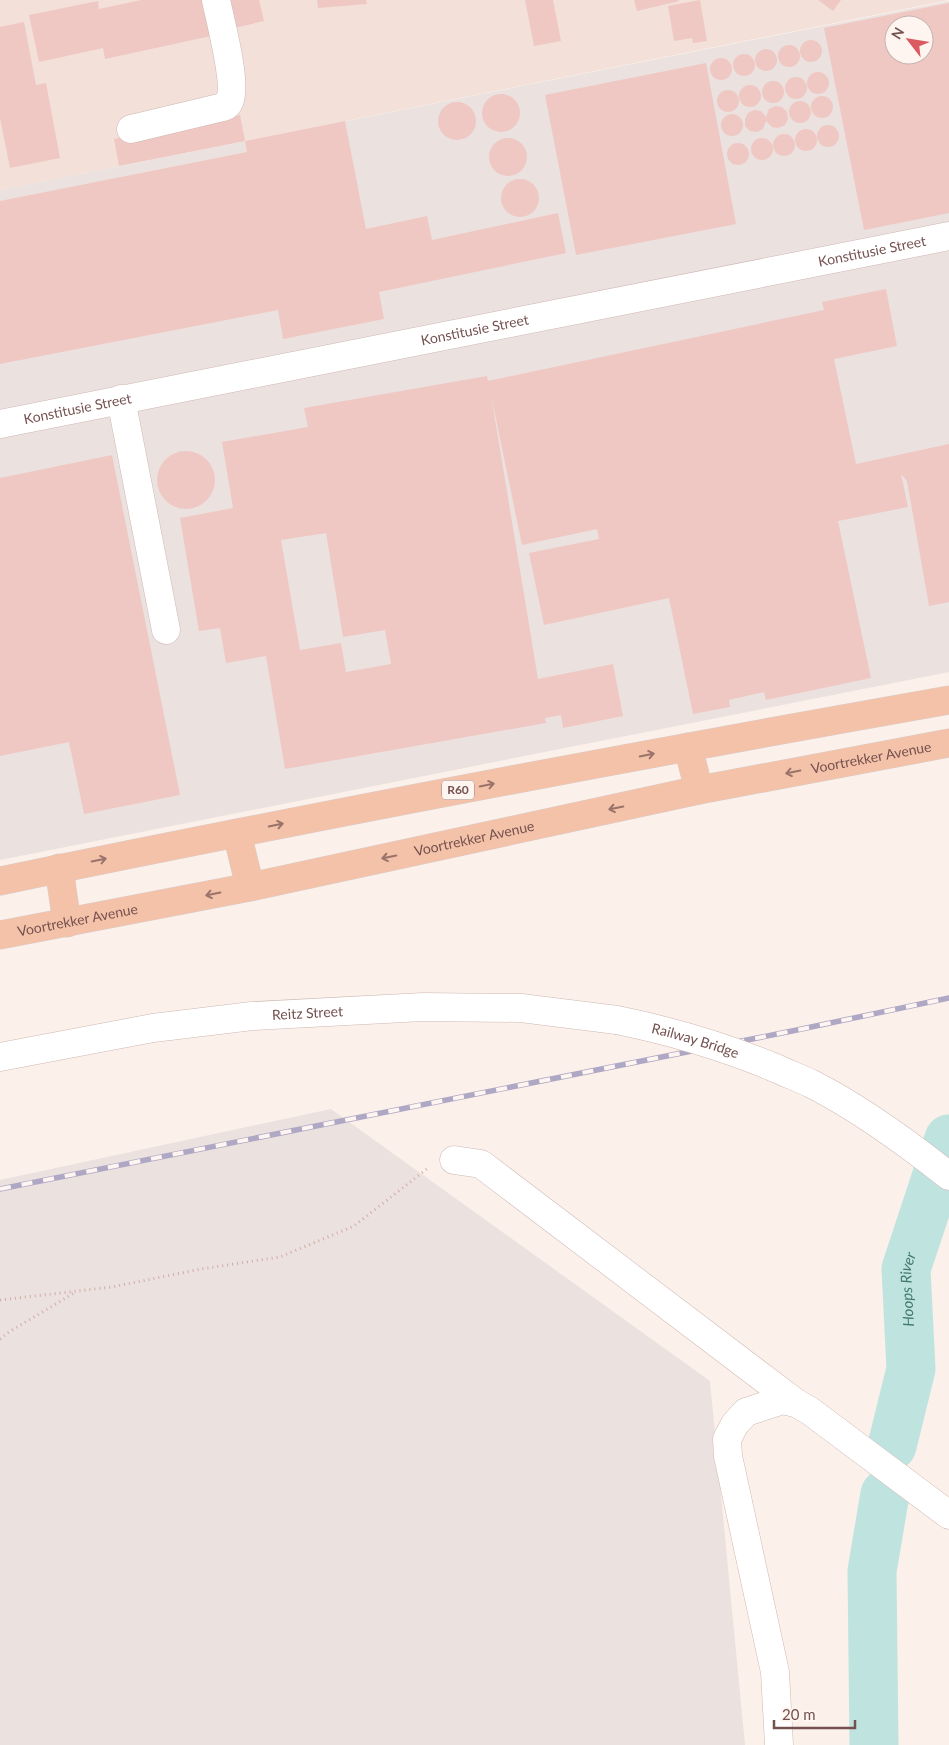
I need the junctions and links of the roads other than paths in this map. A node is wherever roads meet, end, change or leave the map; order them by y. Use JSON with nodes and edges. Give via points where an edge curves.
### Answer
{"nodes":[{"id":1,"x":216,"y":0,"type":"edge"},
{"id":2,"x":131,"y":129,"type":"dead end"},
{"id":3,"x":949,"y":236,"type":"edge"},
{"id":4,"x":122,"y":400,"type":"junction"},
{"id":5,"x":0,"y":424,"type":"edge"},
{"id":6,"x":166,"y":630,"type":"dead end"},
{"id":7,"x":949,"y":700,"type":"edge"},
{"id":8,"x":938,"y":745,"type":"edge"},
{"id":9,"x":688,"y":747,"type":"junction"},
{"id":10,"x":699,"y":790,"type":"junction"},
{"id":11,"x":237,"y":832,"type":"junction"},
{"id":12,"x":60,"y":868,"type":"junction"},
{"id":13,"x":0,"y":881,"type":"edge"},
{"id":14,"x":250,"y":887,"type":"junction"},
{"id":15,"x":67,"y":923,"type":"junction"},
{"id":16,"x":0,"y":934,"type":"edge"},
{"id":17,"x":617,"y":1020,"type":"joint"},
{"id":18,"x":0,"y":1057,"type":"edge"},
{"id":19,"x":454,"y":1160,"type":"road end"},
{"id":20,"x":949,"y":1176,"type":"edge"},
{"id":21,"x":796,"y":1403,"type":"junction"},
{"id":22,"x":949,"y":1516,"type":"edge"},
{"id":23,"x":779,"y":1745,"type":"edge"}],
"edges":[{"from":1,"to":2,"type":"street","via":[[230,66],[230,101],[223,107]]},
{"from":3,"to":4,"type":"street","name":"Konstitusie Street"},
{"from":4,"to":5,"type":"street","name":"Konstitusie Street"},
{"from":4,"to":6,"type":"street"},
{"from":7,"to":9,"type":"main road","number":"R60"},
{"from":8,"to":10,"type":"main road","name":"Voortrekker Avenue","one_way":true},
{"from":9,"to":10,"type":"main road"},
{"from":11,"to":9,"type":"main road","number":"R60","one_way":true},
{"from":10,"to":14,"type":"main road","name":"Voortrekker Avenue","one_way":true},
{"from":12,"to":11,"type":"main road","number":"R60","one_way":true},
{"from":11,"to":14,"type":"main road"},
{"from":12,"to":13,"type":"main road","number":"R60"},
{"from":12,"to":15,"type":"main road"},
{"from":14,"to":15,"type":"main road","name":"Voortrekker Avenue","one_way":true},
{"from":15,"to":16,"type":"main road","name":"Voortrekker Avenue"},
{"from":17,"to":18,"type":"street","name":"Reitz Street","via":[[521,1008],[423,1007],[252,1016],[153,1028]]},
{"from":17,"to":20,"type":"street","name":"Railway Bridge","bridge":true,"via":[[733,1050],[811,1084],[860,1112]]},
{"from":19,"to":21,"type":"street","via":[[481,1164]]},
{"from":21,"to":22,"type":"street"},
{"from":21,"to":23,"type":"street","via":[[783,1400],[746,1412],[727,1439],[775,1672]]}]}
